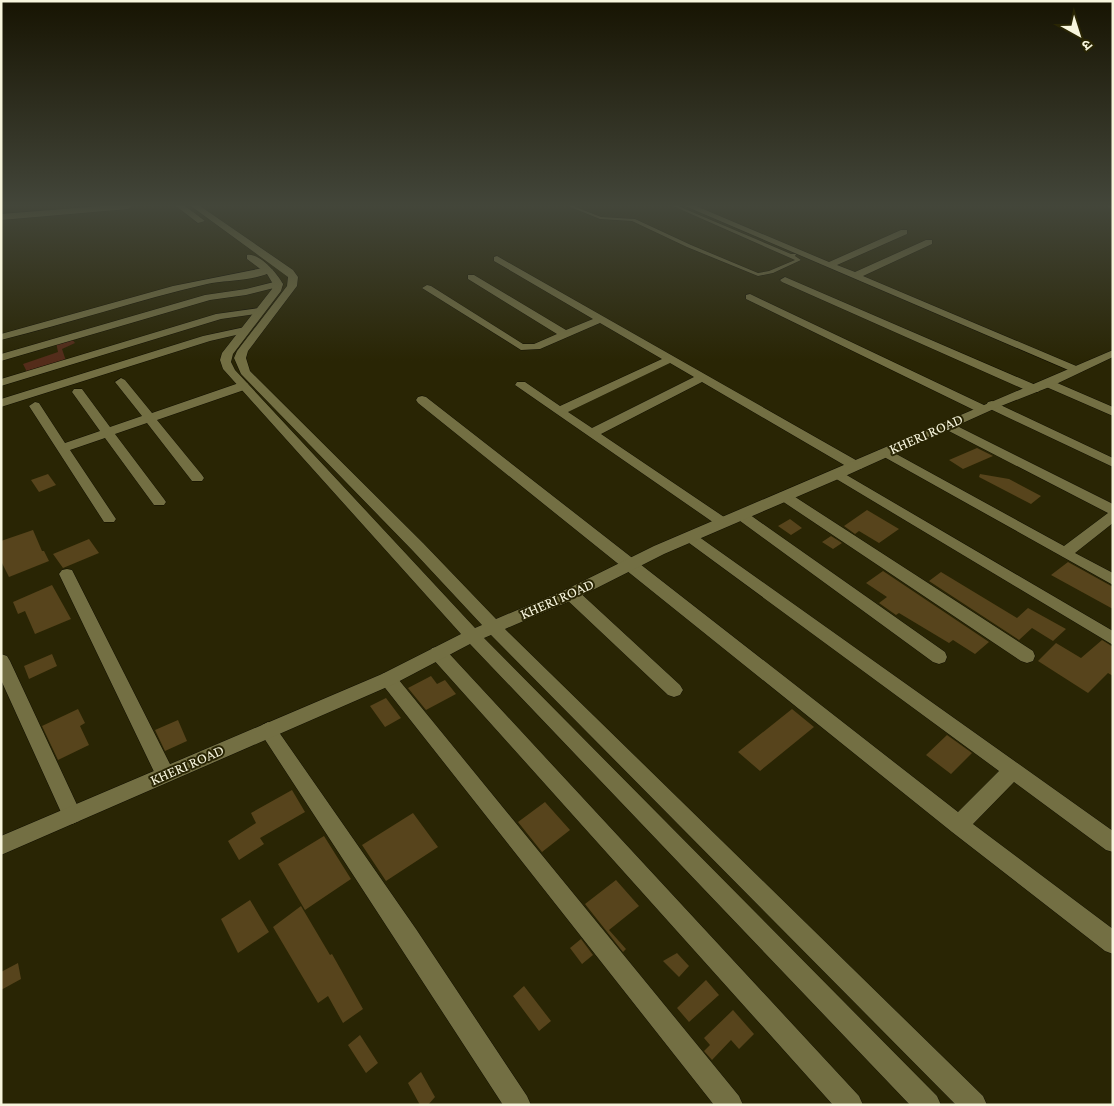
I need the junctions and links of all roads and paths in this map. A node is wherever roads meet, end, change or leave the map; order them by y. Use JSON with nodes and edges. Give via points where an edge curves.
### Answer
{"nodes":[{"id":1,"x":251,"y":258,"type":"edge"},
{"id":2,"x":267,"y":258,"type":"edge"},
{"id":3,"x":718,"y":258,"type":"edge"},
{"id":4,"x":797,"y":258,"type":"edge"},
{"id":5,"x":801,"y":258,"type":"edge"},
{"id":6,"x":846,"y":258,"type":"edge"},
{"id":7,"x":895,"y":258,"type":"edge"},
{"id":8,"x":498,"y":259,"type":"dead end"},
{"id":9,"x":829,"y":265,"type":"junction"},
{"id":10,"x":268,"y":270,"type":"junction"},
{"id":11,"x":854,"y":276,"type":"junction"},
{"id":12,"x":471,"y":277,"type":"dead end"},
{"id":13,"x":785,"y":280,"type":"dead end"},
{"id":14,"x":278,"y":284,"type":"junction"},
{"id":15,"x":177,"y":288,"type":"junction"},
{"id":16,"x":427,"y":288,"type":"dead end"},
{"id":17,"x":750,"y":297,"type":"dead end"},
{"id":18,"x":193,"y":301,"type":"junction"},
{"id":19,"x":259,"y":311,"type":"junction"},
{"id":20,"x":600,"y":319,"type":"junction"},
{"id":21,"x":40,"y":321,"type":"junction"},
{"id":22,"x":194,"y":324,"type":"junction"},
{"id":23,"x":245,"y":330,"type":"junction"},
{"id":24,"x":565,"y":334,"type":"junction"},
{"id":25,"x":1,"y":337,"type":"edge"},
{"id":26,"x":191,"y":344,"type":"junction"},
{"id":27,"x":1113,"y":353,"type":"edge"},
{"id":28,"x":55,"y":354,"type":"junction"},
{"id":29,"x":1,"y":358,"type":"edge"},
{"id":30,"x":670,"y":359,"type":"junction"},
{"id":31,"x":1077,"y":370,"type":"junction"},
{"id":32,"x":702,"y":378,"type":"junction"},
{"id":33,"x":120,"y":382,"type":"dead end"},
{"id":34,"x":1,"y":384,"type":"edge"},
{"id":35,"x":521,"y":385,"type":"dead end"},
{"id":36,"x":243,"y":386,"type":"junction"},
{"id":37,"x":1041,"y":386,"type":"junction"},
{"id":38,"x":78,"y":392,"type":"dead end"},
{"id":39,"x":422,"y":400,"type":"dead end"},
{"id":40,"x":1,"y":403,"type":"edge"},
{"id":41,"x":35,"y":406,"type":"dead end"},
{"id":42,"x":987,"y":407,"type":"junction"},
{"id":43,"x":560,"y":411,"type":"junction"},
{"id":44,"x":1113,"y":412,"type":"edge"},
{"id":45,"x":150,"y":418,"type":"junction"},
{"id":46,"x":947,"y":425,"type":"junction"},
{"id":47,"x":109,"y":432,"type":"junction"},
{"id":48,"x":592,"y":433,"type":"junction"},
{"id":49,"x":62,"y":448,"type":"junction"},
{"id":50,"x":884,"y":453,"type":"junction"},
{"id":51,"x":1113,"y":463,"type":"edge"},
{"id":52,"x":856,"y":466,"type":"junction"},
{"id":53,"x":838,"y":474,"type":"junction"},
{"id":54,"x":198,"y":478,"type":"dead end"},
{"id":55,"x":784,"y":496,"type":"junction"},
{"id":56,"x":159,"y":502,"type":"dead end"},
{"id":57,"x":1113,"y":510,"type":"edge"},
{"id":58,"x":741,"y":515,"type":"junction"},
{"id":59,"x":1113,"y":516,"type":"edge"},
{"id":60,"x":109,"y":519,"type":"dead end"},
{"id":61,"x":722,"y":522,"type":"junction"},
{"id":62,"x":690,"y":537,"type":"junction"},
{"id":63,"x":1065,"y":553,"type":"junction"},
{"id":64,"x":630,"y":564,"type":"junction"},
{"id":65,"x":66,"y":574,"type":"dead end"},
{"id":66,"x":1113,"y":580,"type":"edge"},
{"id":67,"x":571,"y":594,"type":"junction"},
{"id":68,"x":493,"y":627,"type":"junction"},
{"id":69,"x":473,"y":636,"type":"junction"},
{"id":70,"x":1113,"y":639,"type":"edge"},
{"id":71,"x":438,"y":653,"type":"junction"},
{"id":72,"x":1028,"y":656,"type":"dead end"},
{"id":73,"x":939,"y":657,"type":"dead end"},
{"id":74,"x":1,"y":661,"type":"edge"},
{"id":75,"x":388,"y":679,"type":"junction"},
{"id":76,"x":674,"y":690,"type":"dead end"},
{"id":77,"x":268,"y":730,"type":"junction"},
{"id":78,"x":1012,"y":771,"type":"junction"},
{"id":79,"x":165,"y":774,"type":"junction"},
{"id":80,"x":72,"y":815,"type":"junction"},
{"id":81,"x":959,"y":825,"type":"junction"},
{"id":82,"x":1113,"y":843,"type":"edge"},
{"id":83,"x":1,"y":846,"type":"edge"},
{"id":84,"x":1113,"y":943,"type":"edge"},
{"id":85,"x":518,"y":1105,"type":"edge"},
{"id":86,"x":730,"y":1105,"type":"edge"},
{"id":87,"x":850,"y":1105,"type":"edge"},
{"id":88,"x":928,"y":1105,"type":"edge"},
{"id":89,"x":974,"y":1105,"type":"edge"}],
"edges":[{"from":1,"to":10,"type":"street"},
{"from":2,"to":68,"type":"street","via":[[293,276],[292,286],[243,351],[240,358],[245,372]]},
{"from":3,"to":4,"type":"lane","via":[[758,274],[799,260]]},
{"from":5,"to":9,"type":"street"},
{"from":6,"to":9,"type":"street"},
{"from":7,"to":11,"type":"street"},
{"from":8,"to":20,"type":"street"},
{"from":9,"to":11,"type":"street"},
{"from":10,"to":14,"type":"street"},
{"from":10,"to":15,"type":"street"},
{"from":11,"to":31,"type":"street"},
{"from":12,"to":24,"type":"street"},
{"from":13,"to":37,"type":"street"},
{"from":14,"to":18,"type":"street"},
{"from":14,"to":19,"type":"street"},
{"from":15,"to":18,"type":"street"},
{"from":15,"to":21,"type":"street"},
{"from":16,"to":24,"type":"street","via":[[520,347],[532,348]]},
{"from":17,"to":42,"type":"street"},
{"from":18,"to":22,"type":"street"},
{"from":18,"to":28,"type":"street"},
{"from":19,"to":22,"type":"street"},
{"from":19,"to":23,"type":"street"},
{"from":20,"to":24,"type":"street"},
{"from":20,"to":30,"type":"street"},
{"from":21,"to":25,"type":"street"},
{"from":21,"to":28,"type":"street"},
{"from":22,"to":26,"type":"street"},
{"from":22,"to":28,"type":"street"},
{"from":23,"to":26,"type":"street"},
{"from":23,"to":36,"type":"street","via":[[225,359],[230,372]]},
{"from":26,"to":40,"type":"street"},
{"from":27,"to":31,"type":"street","name":"KHERI ROAD"},
{"from":28,"to":29,"type":"street"},
{"from":28,"to":34,"type":"street"},
{"from":30,"to":32,"type":"street"},
{"from":30,"to":43,"type":"street"},
{"from":31,"to":37,"type":"street","name":"KHERI ROAD"},
{"from":32,"to":48,"type":"street"},
{"from":32,"to":52,"type":"street"},
{"from":33,"to":45,"type":"street"},
{"from":35,"to":43,"type":"street"},
{"from":36,"to":45,"type":"street"},
{"from":36,"to":69,"type":"street"},
{"from":37,"to":42,"type":"street","name":"KHERI ROAD"},
{"from":37,"to":44,"type":"street"},
{"from":38,"to":47,"type":"street"},
{"from":39,"to":64,"type":"street"},
{"from":41,"to":49,"type":"street"},
{"from":42,"to":46,"type":"street","name":"KHERI ROAD"},
{"from":42,"to":51,"type":"street"},
{"from":43,"to":48,"type":"street"},
{"from":45,"to":47,"type":"street"},
{"from":45,"to":54,"type":"street"},
{"from":46,"to":50,"type":"street","name":"KHERI ROAD"},
{"from":46,"to":57,"type":"street"},
{"from":47,"to":49,"type":"street"},
{"from":47,"to":56,"type":"street"},
{"from":48,"to":61,"type":"street"},
{"from":49,"to":60,"type":"street"},
{"from":50,"to":52,"type":"street","name":"KHERI ROAD"},
{"from":50,"to":63,"type":"street"},
{"from":52,"to":53,"type":"street","name":"KHERI ROAD"},
{"from":53,"to":55,"type":"street","name":"KHERI ROAD"},
{"from":53,"to":70,"type":"street"},
{"from":55,"to":58,"type":"street","name":"KHERI ROAD"},
{"from":55,"to":72,"type":"street"},
{"from":58,"to":61,"type":"street","name":"KHERI ROAD"},
{"from":58,"to":73,"type":"street"},
{"from":59,"to":63,"type":"street"},
{"from":61,"to":62,"type":"street","name":"KHERI ROAD"},
{"from":62,"to":64,"type":"street","name":"KHERI ROAD"},
{"from":62,"to":78,"type":"street"},
{"from":63,"to":66,"type":"street"},
{"from":64,"to":67,"type":"street","name":"KHERI ROAD"},
{"from":64,"to":81,"type":"street"},
{"from":65,"to":79,"type":"street"},
{"from":67,"to":68,"type":"street","name":"KHERI ROAD"},
{"from":67,"to":76,"type":"street"},
{"from":68,"to":69,"type":"street","name":"KHERI ROAD"},
{"from":68,"to":89,"type":"street"},
{"from":69,"to":71,"type":"street","name":"KHERI ROAD"},
{"from":69,"to":88,"type":"street"},
{"from":71,"to":75,"type":"street","name":"KHERI ROAD"},
{"from":71,"to":87,"type":"street"},
{"from":74,"to":80,"type":"street"},
{"from":75,"to":77,"type":"street","name":"KHERI ROAD"},
{"from":75,"to":86,"type":"street"},
{"from":77,"to":79,"type":"street","name":"KHERI ROAD"},
{"from":77,"to":85,"type":"street"},
{"from":78,"to":81,"type":"street"},
{"from":78,"to":82,"type":"street"},
{"from":79,"to":80,"type":"street","name":"KHERI ROAD"},
{"from":80,"to":83,"type":"street","name":"KHERI ROAD"},
{"from":81,"to":84,"type":"street"}]}
